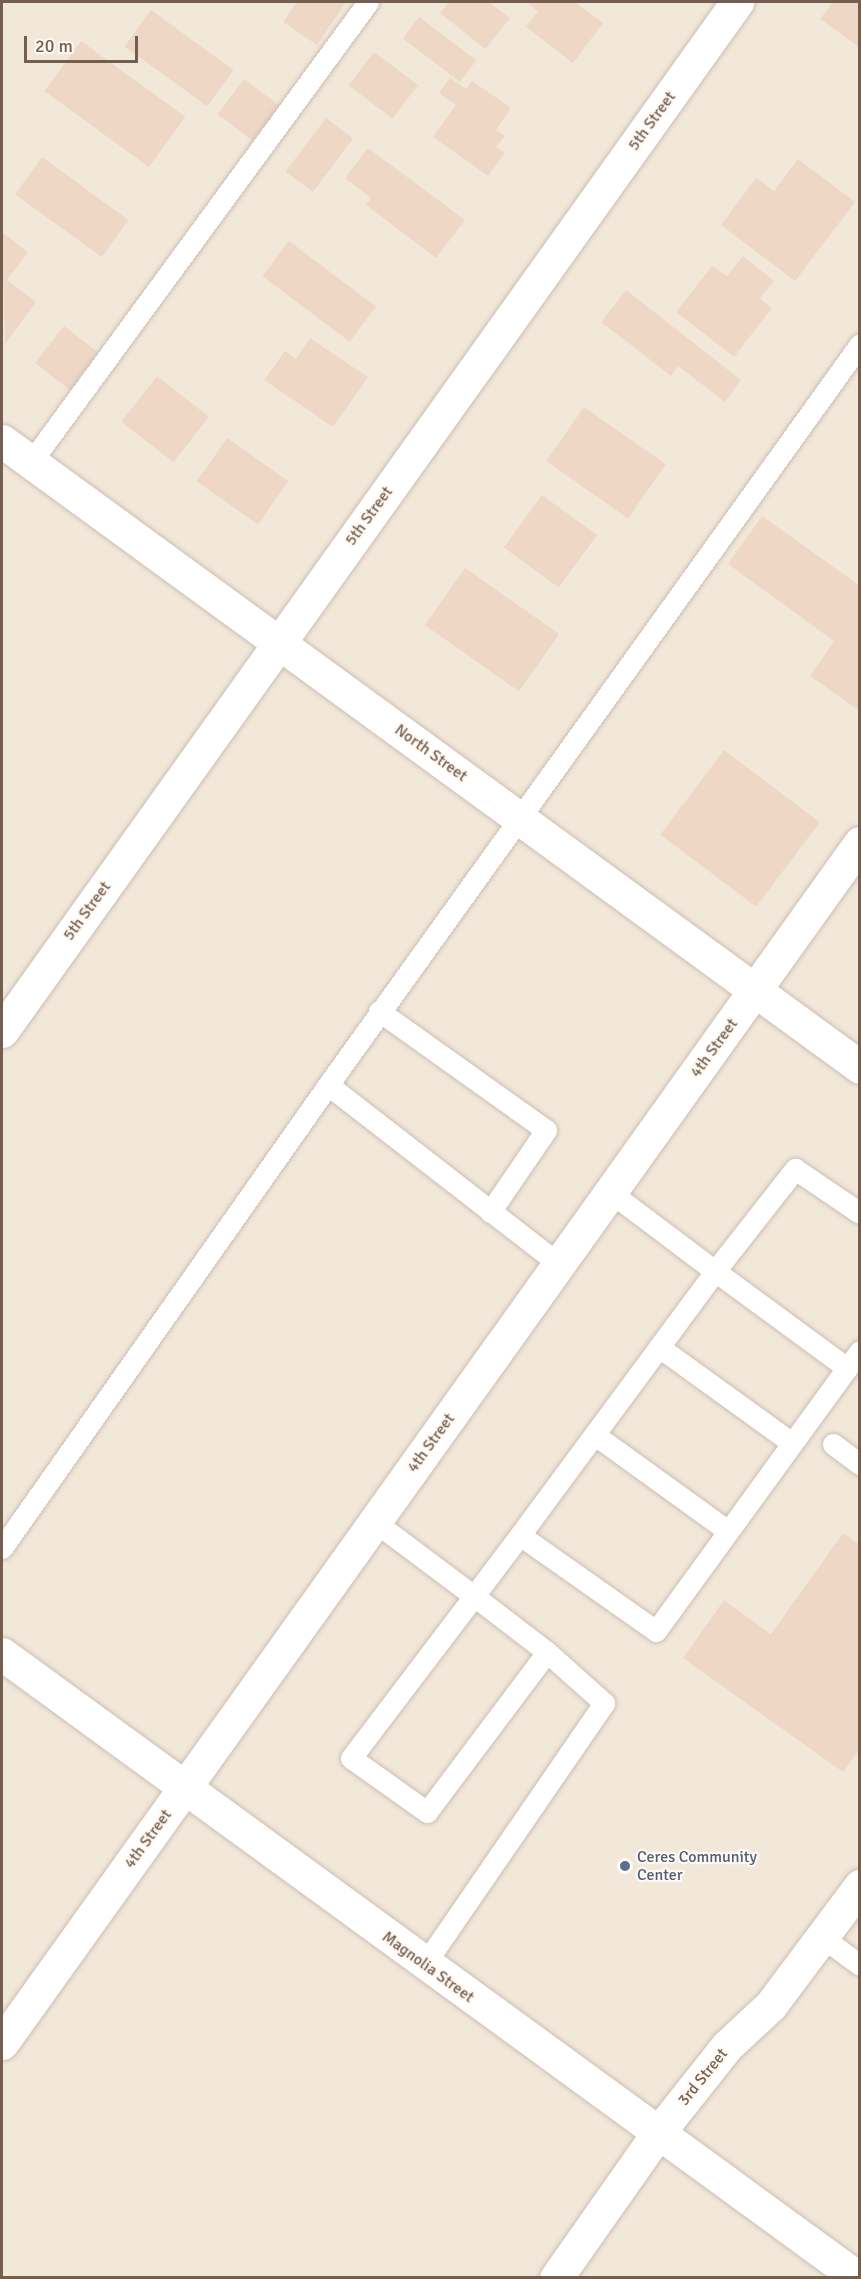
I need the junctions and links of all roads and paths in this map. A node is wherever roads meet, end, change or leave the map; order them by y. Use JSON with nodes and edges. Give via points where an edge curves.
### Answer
{"nodes":[{"id":1,"x":368,"y":2,"type":"edge"},
{"id":2,"x":737,"y":2,"type":"edge"},
{"id":3,"x":860,"y":344,"type":"edge"},
{"id":4,"x":2,"y":441,"type":"edge"},
{"id":5,"x":31,"y":462,"type":"junction"},
{"id":6,"x":280,"y":641,"type":"junction"},
{"id":7,"x":519,"y":817,"type":"junction"},
{"id":8,"x":860,"y":843,"type":"edge"},
{"id":9,"x":754,"y":992,"type":"junction"},
{"id":10,"x":379,"y":1011,"type":"junction"},
{"id":11,"x":2,"y":1031,"type":"edge"},
{"id":12,"x":860,"y":1067,"type":"edge"},
{"id":13,"x":328,"y":1085,"type":"junction"},
{"id":14,"x":610,"y":1192,"type":"junction"},
{"id":15,"x":490,"y":1212,"type":"junction"},
{"id":16,"x":860,"y":1213,"type":"edge"},
{"id":17,"x":558,"y":1264,"type":"junction"},
{"id":18,"x":715,"y":1271,"type":"junction"},
{"id":19,"x":659,"y":1347,"type":"junction"},
{"id":20,"x":860,"y":1351,"type":"edge"},
{"id":21,"x":847,"y":1368,"type":"junction"},
{"id":22,"x":594,"y":1435,"type":"junction"},
{"id":23,"x":792,"y":1443,"type":"junction"},
{"id":24,"x":833,"y":1444,"type":"dead end"},
{"id":25,"x":860,"y":1464,"type":"edge"},
{"id":26,"x":375,"y":1522,"type":"junction"},
{"id":27,"x":728,"y":1531,"type":"junction"},
{"id":28,"x":520,"y":1535,"type":"junction"},
{"id":29,"x":2,"y":1548,"type":"edge"},
{"id":30,"x":474,"y":1596,"type":"junction"},
{"id":31,"x":547,"y":1652,"type":"junction"},
{"id":32,"x":2,"y":1654,"type":"edge"},
{"id":33,"x":183,"y":1790,"type":"junction"},
{"id":34,"x":860,"y":1886,"type":"edge"},
{"id":35,"x":822,"y":1937,"type":"junction"},
{"id":36,"x":424,"y":1965,"type":"junction"},
{"id":37,"x":860,"y":1965,"type":"edge"},
{"id":38,"x":2,"y":2043,"type":"edge"},
{"id":39,"x":658,"y":2133,"type":"junction"},
{"id":40,"x":556,"y":2277,"type":"edge"},
{"id":41,"x":858,"y":2277,"type":"edge"}],
"edges":[{"from":1,"to":5,"type":"lane"},
{"from":2,"to":6,"type":"street","name":"5th Street"},
{"from":3,"to":7,"type":"lane"},
{"from":4,"to":5,"type":"street","name":"North Street"},
{"from":5,"to":6,"type":"street","name":"North Street"},
{"from":6,"to":7,"type":"street","name":"North Street"},
{"from":6,"to":11,"type":"street","name":"5th Street"},
{"from":7,"to":9,"type":"street","name":"North Street"},
{"from":7,"to":10,"type":"lane"},
{"from":8,"to":9,"type":"street","name":"4th Street"},
{"from":9,"to":12,"type":"street","name":"North Street"},
{"from":9,"to":14,"type":"street","name":"4th Street"},
{"from":10,"to":13,"type":"lane"},
{"from":10,"to":15,"type":"lane","via":[[546,1130]]},
{"from":13,"to":15,"type":"lane"},
{"from":13,"to":29,"type":"lane"},
{"from":14,"to":17,"type":"street","name":"4th Street"},
{"from":14,"to":18,"type":"lane"},
{"from":15,"to":17,"type":"lane"},
{"from":16,"to":18,"type":"lane","via":[[795,1169]]},
{"from":17,"to":26,"type":"street","name":"4th Street"},
{"from":18,"to":19,"type":"lane"},
{"from":18,"to":21,"type":"lane"},
{"from":19,"to":22,"type":"lane"},
{"from":19,"to":23,"type":"lane"},
{"from":20,"to":21,"type":"lane"},
{"from":21,"to":23,"type":"lane"},
{"from":22,"to":27,"type":"lane"},
{"from":22,"to":28,"type":"lane"},
{"from":23,"to":27,"type":"lane"},
{"from":24,"to":25,"type":"lane"},
{"from":26,"to":30,"type":"lane"},
{"from":26,"to":33,"type":"street","name":"4th Street"},
{"from":27,"to":28,"type":"lane","via":[[656,1631]]},
{"from":28,"to":30,"type":"lane"},
{"from":30,"to":31,"type":"lane"},
{"from":30,"to":31,"type":"lane","via":[[351,1758],[426,1812]]},
{"from":31,"to":36,"type":"lane","via":[[604,1703]]},
{"from":32,"to":33,"type":"street","name":"Magnolia Street"},
{"from":33,"to":36,"type":"street","name":"Magnolia Street"},
{"from":33,"to":38,"type":"street","name":"4th Street"},
{"from":34,"to":35,"type":"street","name":"3rd Street"},
{"from":35,"to":37,"type":"lane"},
{"from":35,"to":39,"type":"street","name":"3rd Street","via":[[771,2005],[727,2046]]},
{"from":36,"to":39,"type":"street","name":"Magnolia Street"},
{"from":39,"to":40,"type":"street","name":"3rd Street"},
{"from":39,"to":41,"type":"street","name":"Magnolia Street"}]}
